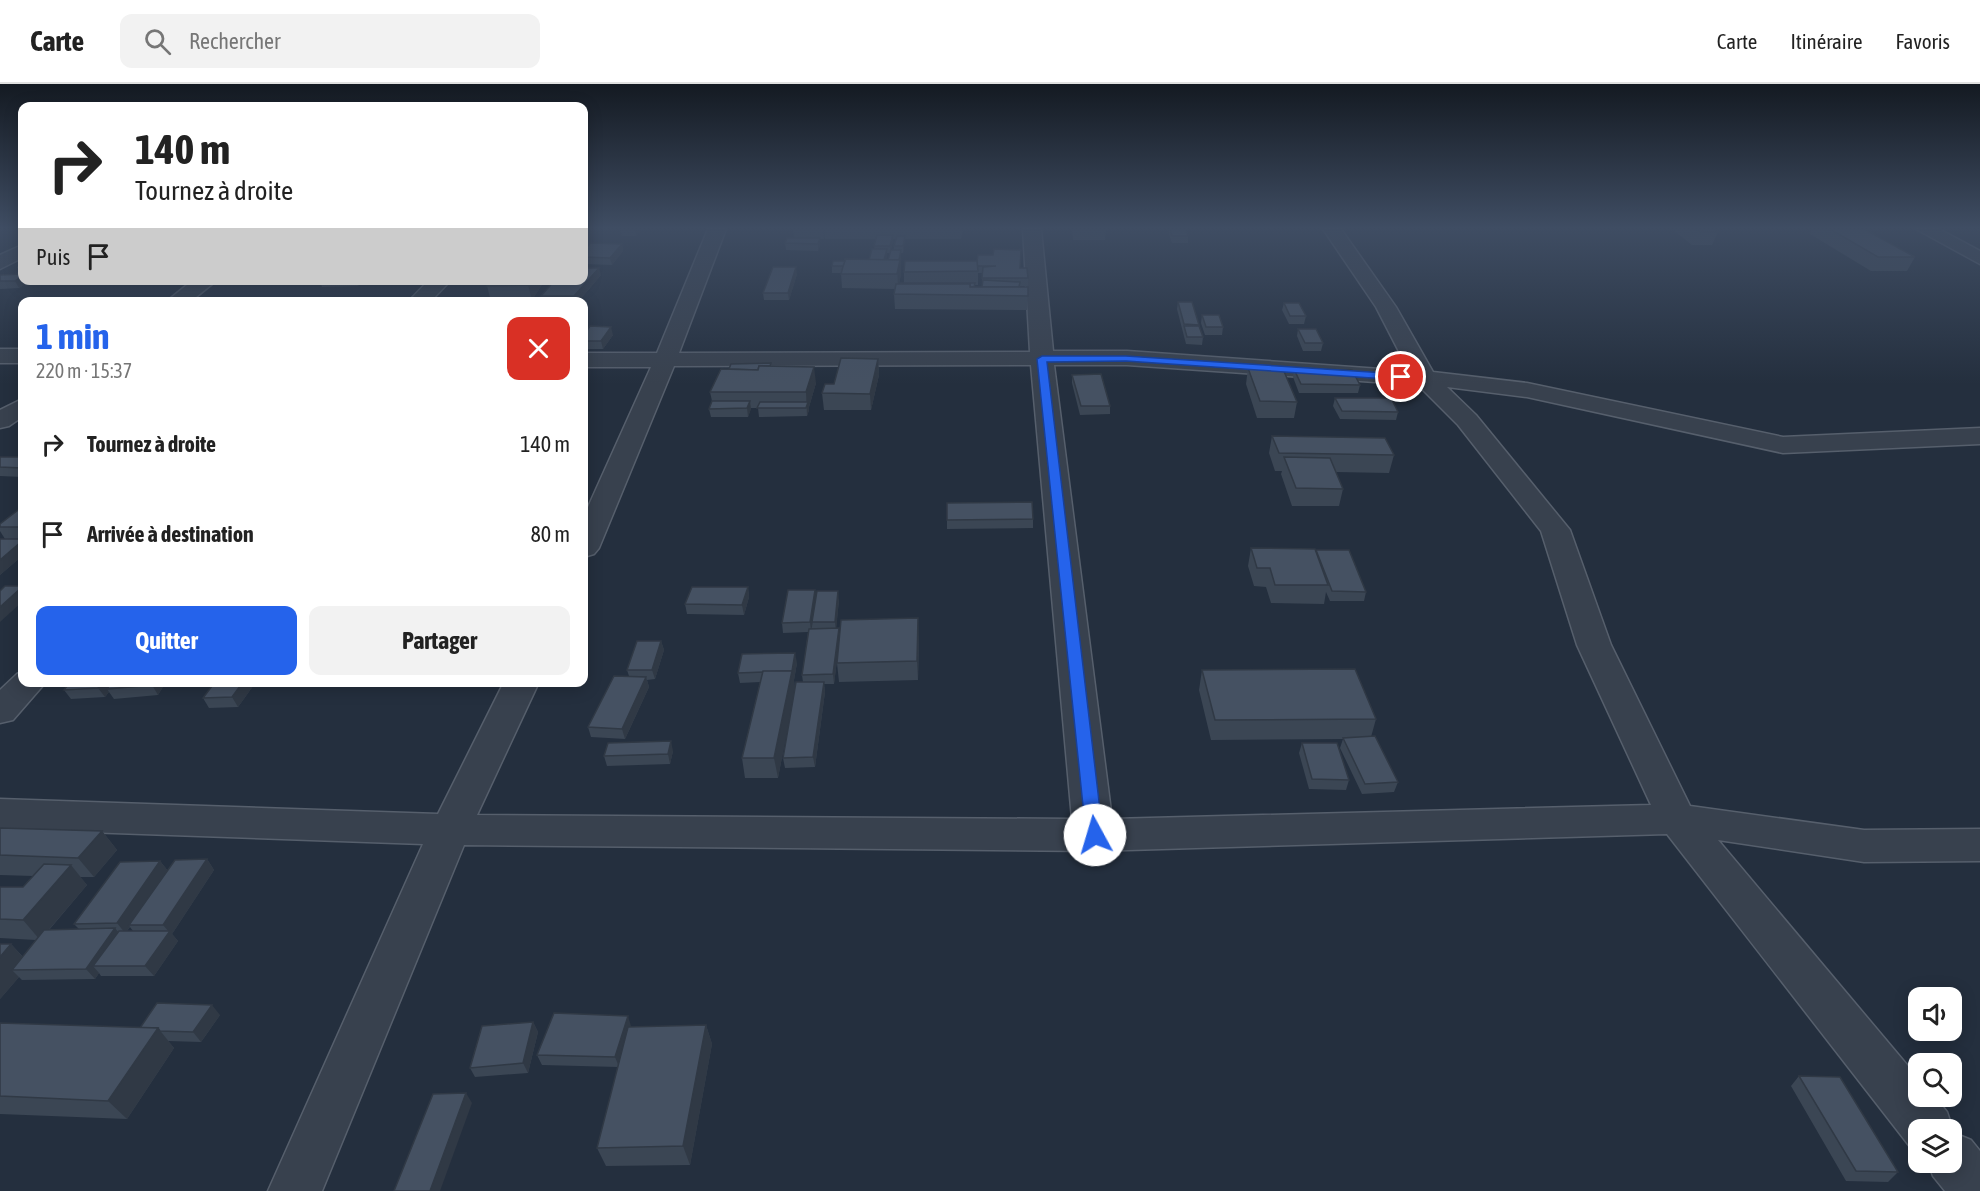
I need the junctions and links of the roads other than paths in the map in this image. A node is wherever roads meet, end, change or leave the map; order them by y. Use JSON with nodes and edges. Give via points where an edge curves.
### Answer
{"nodes":[{"id":1,"x":696,"y":281,"type":"edge"},
{"id":2,"x":1036,"y":281,"type":"edge"},
{"id":3,"x":1368,"y":281,"type":"edge"},
{"id":4,"x":200,"y":285,"type":"edge"},
{"id":5,"x":436,"y":285,"type":"edge"},
{"id":6,"x":183,"y":297,"type":"edge"},
{"id":7,"x":423,"y":297,"type":"edge"},
{"id":8,"x":0,"y":356,"type":"edge"},
{"id":9,"x":18,"y":356,"type":"edge"},
{"id":10,"x":1042,"y":359,"type":"junction"},
{"id":11,"x":588,"y":360,"type":"edge"},
{"id":12,"x":664,"y":361,"type":"junction"},
{"id":13,"x":1424,"y":378,"type":"junction"},
{"id":14,"x":18,"y":409,"type":"edge"},
{"id":15,"x":0,"y":421,"type":"edge"},
{"id":16,"x":1980,"y":436,"type":"edge"},
{"id":17,"x":588,"y":539,"type":"edge"},
{"id":18,"x":24,"y":687,"type":"edge"},
{"id":19,"x":520,"y":687,"type":"edge"},
{"id":20,"x":0,"y":711,"type":"edge"},
{"id":21,"x":0,"y":814,"type":"edge"},
{"id":22,"x":1677,"y":819,"type":"junction"},
{"id":23,"x":450,"y":830,"type":"junction"},
{"id":24,"x":1095,"y":835,"type":"junction"},
{"id":25,"x":1980,"y":844,"type":"edge"},
{"id":26,"x":1920,"y":1119,"type":"edge"},
{"id":27,"x":1962,"y":1171,"type":"edge"},
{"id":28,"x":295,"y":1191,"type":"edge"},
{"id":29,"x":1978,"y":1191,"type":"edge"}],
"edges":[{"from":1,"to":12,"type":"street"},
{"from":2,"to":10,"type":"street"},
{"from":3,"to":13,"type":"street"},
{"from":4,"to":6,"type":"street"},
{"from":5,"to":7,"type":"street"},
{"from":8,"to":9,"type":"street"},
{"from":10,"to":12,"type":"street"},
{"from":10,"to":13,"type":"street","via":[[1126,358]]},
{"from":10,"to":24,"type":"street"},
{"from":11,"to":12,"type":"street"},
{"from":12,"to":17,"type":"street"},
{"from":13,"to":16,"type":"street","via":[[1527,390],[1783,444]]},
{"from":13,"to":22,"type":"street","via":[[1467,420],[1555,530],[1594,645]]},
{"from":14,"to":15,"type":"street"},
{"from":18,"to":20,"type":"street"},
{"from":19,"to":23,"type":"street"},
{"from":21,"to":23,"type":"street"},
{"from":22,"to":24,"type":"street"},
{"from":22,"to":25,"type":"street","via":[[1864,846]]},
{"from":22,"to":26,"type":"street"},
{"from":23,"to":24,"type":"street"},
{"from":23,"to":28,"type":"street"},
{"from":27,"to":29,"type":"street"}]}
